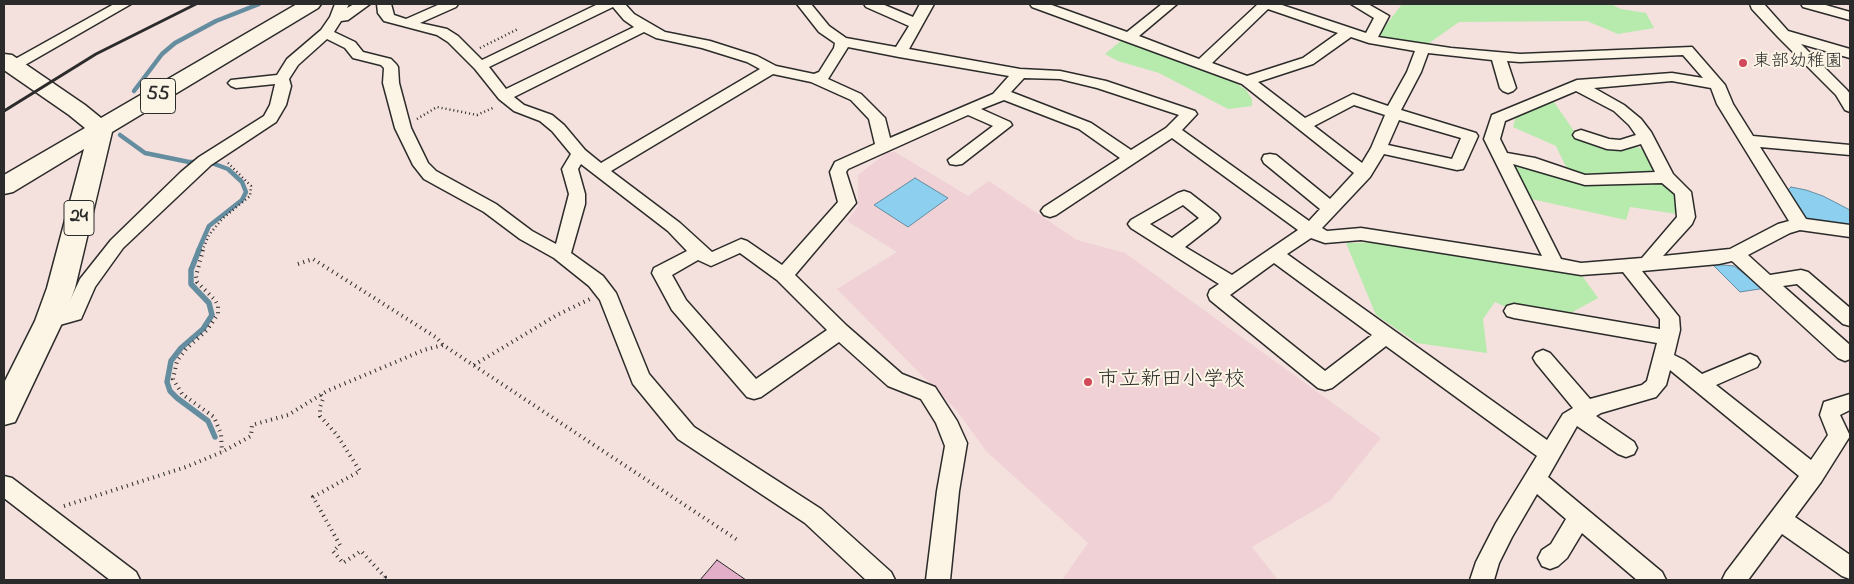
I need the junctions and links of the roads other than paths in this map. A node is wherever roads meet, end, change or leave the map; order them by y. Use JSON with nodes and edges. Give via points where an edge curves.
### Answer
{"nodes":[{"id":1,"x":124,"y":4,"type":"edge"},
{"id":2,"x":310,"y":4,"type":"edge"},
{"id":3,"x":363,"y":4,"type":"edge"},
{"id":4,"x":384,"y":4,"type":"edge"},
{"id":5,"x":451,"y":4,"type":"edge"},
{"id":6,"x":608,"y":4,"type":"edge"},
{"id":7,"x":618,"y":4,"type":"edge"},
{"id":8,"x":871,"y":4,"type":"edge"},
{"id":9,"x":927,"y":4,"type":"edge"},
{"id":10,"x":1037,"y":4,"type":"edge"},
{"id":11,"x":1075,"y":4,"type":"edge"},
{"id":12,"x":1170,"y":4,"type":"edge"},
{"id":13,"x":1358,"y":4,"type":"edge"},
{"id":14,"x":1758,"y":4,"type":"edge"},
{"id":15,"x":1808,"y":4,"type":"edge"},
{"id":16,"x":809,"y":5,"type":"edge"},
{"id":17,"x":339,"y":10,"type":"edge"},
{"id":18,"x":1063,"y":13,"type":"junction"},
{"id":19,"x":1850,"y":16,"type":"edge"},
{"id":20,"x":406,"y":24,"type":"junction"},
{"id":21,"x":917,"y":24,"type":"junction"},
{"id":22,"x":644,"y":27,"type":"junction"},
{"id":23,"x":1349,"y":32,"type":"junction"},
{"id":24,"x":326,"y":33,"type":"junction"},
{"id":25,"x":1783,"y":34,"type":"junction"},
{"id":26,"x":1129,"y":37,"type":"junction"},
{"id":27,"x":1368,"y":39,"type":"junction"},
{"id":28,"x":842,"y":42,"type":"junction"},
{"id":29,"x":1423,"y":48,"type":"junction"},
{"id":30,"x":899,"y":53,"type":"junction"},
{"id":31,"x":1850,"y":54,"type":"edge"},
{"id":32,"x":1498,"y":56,"type":"junction"},
{"id":33,"x":9,"y":63,"type":"edge"},
{"id":34,"x":1202,"y":64,"type":"junction"},
{"id":35,"x":480,"y":66,"type":"junction"},
{"id":36,"x":771,"y":70,"type":"junction"},
{"id":37,"x":1020,"y":73,"type":"junction"},
{"id":38,"x":282,"y":79,"type":"junction"},
{"id":39,"x":816,"y":79,"type":"junction"},
{"id":40,"x":1247,"y":81,"type":"junction"},
{"id":41,"x":236,"y":83,"type":"dead end"},
{"id":42,"x":1577,"y":85,"type":"junction"},
{"id":43,"x":1717,"y":85,"type":"junction"},
{"id":44,"x":1508,"y":88,"type":"dead end"},
{"id":45,"x":1003,"y":94,"type":"junction"},
{"id":46,"x":1846,"y":94,"type":"edge"},
{"id":47,"x":507,"y":98,"type":"junction"},
{"id":48,"x":1850,"y":107,"type":"edge"},
{"id":49,"x":968,"y":109,"type":"junction"},
{"id":50,"x":1393,"y":112,"type":"junction"},
{"id":51,"x":1304,"y":125,"type":"junction"},
{"id":52,"x":101,"y":130,"type":"junction"},
{"id":53,"x":1172,"y":131,"type":"junction"},
{"id":54,"x":1581,"y":135,"type":"dead end"},
{"id":55,"x":1646,"y":138,"type":"junction"},
{"id":56,"x":1749,"y":141,"type":"junction"},
{"id":57,"x":884,"y":147,"type":"junction"},
{"id":58,"x":1378,"y":148,"type":"junction"},
{"id":59,"x":1850,"y":150,"type":"edge"},
{"id":60,"x":579,"y":154,"type":"junction"},
{"id":61,"x":1500,"y":157,"type":"junction"},
{"id":62,"x":1131,"y":158,"type":"junction"},
{"id":63,"x":1270,"y":159,"type":"dead end"},
{"id":64,"x":956,"y":160,"type":"dead end"},
{"id":65,"x":602,"y":169,"type":"junction"},
{"id":66,"x":1364,"y":173,"type":"junction"},
{"id":67,"x":1666,"y":177,"type":"junction"},
{"id":68,"x":4,"y":186,"type":"edge"},
{"id":69,"x":1330,"y":208,"type":"junction"},
{"id":70,"x":1050,"y":211,"type":"dead end"},
{"id":71,"x":1800,"y":224,"type":"junction"},
{"id":72,"x":1310,"y":230,"type":"junction"},
{"id":73,"x":1850,"y":231,"type":"edge"},
{"id":74,"x":1172,"y":247,"type":"dead end"},
{"id":75,"x":699,"y":252,"type":"junction"},
{"id":76,"x":560,"y":254,"type":"junction"},
{"id":77,"x":1274,"y":254,"type":"junction"},
{"id":78,"x":1735,"y":254,"type":"junction"},
{"id":79,"x":1653,"y":262,"type":"junction"},
{"id":80,"x":1554,"y":264,"type":"junction"},
{"id":81,"x":1626,"y":265,"type":"junction"},
{"id":82,"x":784,"y":275,"type":"junction"},
{"id":83,"x":1767,"y":282,"type":"junction"},
{"id":84,"x":1232,"y":284,"type":"junction"},
{"id":85,"x":1514,"y":311,"type":"dead end"},
{"id":86,"x":1850,"y":319,"type":"edge"},
{"id":87,"x":49,"y":321,"type":"junction"},
{"id":88,"x":840,"y":331,"type":"junction"},
{"id":89,"x":1385,"y":336,"type":"junction"},
{"id":90,"x":1668,"y":338,"type":"junction"},
{"id":91,"x":1850,"y":352,"type":"edge"},
{"id":92,"x":1543,"y":358,"type":"dead end"},
{"id":93,"x":1662,"y":358,"type":"junction"},
{"id":94,"x":1750,"y":362,"type":"dead end"},
{"id":95,"x":1700,"y":384,"type":"junction"},
{"id":96,"x":1850,"y":402,"type":"edge"},
{"id":97,"x":7,"y":403,"type":"edge"},
{"id":98,"x":1583,"y":413,"type":"junction"},
{"id":99,"x":1626,"y":448,"type":"dead end"},
{"id":100,"x":1550,"y":454,"type":"junction"},
{"id":101,"x":1813,"y":475,"type":"junction"},
{"id":102,"x":1535,"y":479,"type":"junction"},
{"id":103,"x":4,"y":485,"type":"edge"},
{"id":104,"x":1579,"y":517,"type":"junction"},
{"id":105,"x":1780,"y":519,"type":"junction"},
{"id":106,"x":1550,"y":558,"type":"dead end"},
{"id":107,"x":1850,"y":568,"type":"edge"},
{"id":108,"x":128,"y":580,"type":"edge"},
{"id":109,"x":883,"y":580,"type":"edge"},
{"id":110,"x":938,"y":580,"type":"edge"},
{"id":111,"x":1482,"y":580,"type":"edge"},
{"id":112,"x":1654,"y":580,"type":"edge"},
{"id":113,"x":1734,"y":580,"type":"edge"}],
"edges":[{"from":1,"to":33,"type":"street"},
{"from":2,"to":52,"type":"main road","number":"55"},
{"from":3,"to":17,"type":"street","via":[[343,17]]},
{"from":4,"to":20,"type":"street","via":[[389,18]]},
{"from":5,"to":20,"type":"street"},
{"from":6,"to":35,"type":"street"},
{"from":7,"to":22,"type":"street"},
{"from":8,"to":21,"type":"street"},
{"from":9,"to":21,"type":"street"},
{"from":10,"to":18,"type":"street"},
{"from":11,"to":18,"type":"street"},
{"from":12,"to":26,"type":"street"},
{"from":13,"to":27,"type":"street","via":[[1382,16]]},
{"from":14,"to":25,"type":"street"},
{"from":15,"to":19,"type":"street"},
{"from":16,"to":28,"type":"street","via":[[824,29]]},
{"from":17,"to":24,"type":"street"},
{"from":18,"to":26,"type":"street"},
{"from":20,"to":35,"type":"street","via":[[442,32]]},
{"from":21,"to":30,"type":"street"},
{"from":22,"to":36,"type":"street","via":[[743,56]]},
{"from":22,"to":47,"type":"street"},
{"from":23,"to":27,"type":"street"},
{"from":23,"to":34,"type":"street","via":[[1266,4]]},
{"from":23,"to":40,"type":"street","via":[[1308,61]]},
{"from":24,"to":38,"type":"street","via":[[297,56]]},
{"from":24,"to":76,"type":"street","via":[[350,45],[358,55],[391,66],[402,127],[421,165],[430,175],[490,208]]},
{"from":25,"to":31,"type":"street"},
{"from":25,"to":46,"type":"street"},
{"from":26,"to":34,"type":"street"},
{"from":27,"to":29,"type":"street"},
{"from":28,"to":30,"type":"street"},
{"from":28,"to":39,"type":"street","via":[[824,75]]},
{"from":29,"to":32,"type":"street"},
{"from":29,"to":50,"type":"street"},
{"from":30,"to":37,"type":"street"},
{"from":32,"to":43,"type":"street","via":[[1520,58],[1687,50]]},
{"from":32,"to":44,"type":"street"},
{"from":33,"to":52,"type":"main road"},
{"from":34,"to":40,"type":"street"},
{"from":35,"to":47,"type":"street"},
{"from":36,"to":39,"type":"street"},
{"from":36,"to":65,"type":"street"},
{"from":37,"to":45,"type":"street"},
{"from":37,"to":53,"type":"street","via":[[1060,75],[1101,84],[1189,114]]},
{"from":38,"to":41,"type":"street"},
{"from":38,"to":87,"type":"street","via":[[278,105],[270,120],[187,176],[117,244],[87,284],[74,314]]},
{"from":39,"to":57,"type":"street","via":[[856,97],[877,118]]},
{"from":40,"to":51,"type":"street"},
{"from":42,"to":43,"type":"street","via":[[1672,77]]},
{"from":42,"to":55,"type":"street","via":[[1627,114]]},
{"from":42,"to":61,"type":"street","via":[[1498,118],[1492,139]]},
{"from":43,"to":56,"type":"street"},
{"from":45,"to":49,"type":"street"},
{"from":45,"to":62,"type":"street","via":[[1086,126]]},
{"from":46,"to":48,"type":"street"},
{"from":47,"to":60,"type":"street","via":[[518,108],[546,118]]},
{"from":49,"to":57,"type":"street"},
{"from":49,"to":64,"type":"street","via":[[1004,124]]},
{"from":50,"to":51,"type":"street","via":[[1353,99]]},
{"from":50,"to":58,"type":"street"},
{"from":50,"to":58,"type":"street","via":[[1470,136],[1457,165]]},
{"from":51,"to":66,"type":"street"},
{"from":52,"to":68,"type":"main road","number":"55"},
{"from":52,"to":87,"type":"main road","number":"24","via":[[61,288]]},
{"from":53,"to":62,"type":"street"},
{"from":53,"to":72,"type":"street"},
{"from":54,"to":55,"type":"street","via":[[1620,145]]},
{"from":55,"to":67,"type":"street"},
{"from":56,"to":59,"type":"street"},
{"from":56,"to":71,"type":"street"},
{"from":57,"to":82,"type":"street","via":[[841,166],[838,172],[847,203]]},
{"from":58,"to":66,"type":"street"},
{"from":60,"to":65,"type":"street"},
{"from":60,"to":76,"type":"street","via":[[570,169],[577,194],[576,204]]},
{"from":61,"to":67,"type":"street","via":[[1529,162],[1585,180]]},
{"from":61,"to":80,"type":"street"},
{"from":62,"to":70,"type":"street"},
{"from":63,"to":69,"type":"street"},
{"from":65,"to":75,"type":"street","via":[[674,227]]},
{"from":66,"to":69,"type":"street"},
{"from":67,"to":79,"type":"street","via":[[1683,192],[1686,218],[1650,259]]},
{"from":69,"to":72,"type":"street"},
{"from":71,"to":73,"type":"street"},
{"from":71,"to":78,"type":"street","via":[[1784,228]]},
{"from":72,"to":77,"type":"street"},
{"from":72,"to":80,"type":"street","via":[[1325,237],[1361,234]]},
{"from":74,"to":84,"type":"street"},
{"from":75,"to":82,"type":"street","via":[[712,260],[740,245]]},
{"from":75,"to":88,"type":"street","via":[[661,273],[679,305],[754,391]]},
{"from":76,"to":109,"type":"street","via":[[596,281],[604,292],[640,378],[686,433],[813,516]]},
{"from":77,"to":84,"type":"street"},
{"from":77,"to":89,"type":"street"},
{"from":78,"to":79,"type":"street"},
{"from":78,"to":83,"type":"street"},
{"from":79,"to":81,"type":"street"},
{"from":80,"to":81,"type":"street","via":[[1581,269]]},
{"from":81,"to":90,"type":"street","via":[[1669,317]]},
{"from":82,"to":88,"type":"street"},
{"from":83,"to":86,"type":"street","via":[[1801,277]]},
{"from":83,"to":91,"type":"street","via":[[1845,353]]},
{"from":84,"to":89,"type":"street","via":[[1217,295],[1325,382]]},
{"from":85,"to":90,"type":"street","via":[[1535,306]]},
{"from":87,"to":97,"type":"main road","number":"24"},
{"from":88,"to":110,"type":"street","via":[[894,380],[928,393],[956,443]]},
{"from":89,"to":100,"type":"street"},
{"from":90,"to":93,"type":"street"},
{"from":92,"to":98,"type":"street"},
{"from":93,"to":95,"type":"street","via":[[1677,365]]},
{"from":93,"to":98,"type":"street","via":[[1656,385],[1649,391],[1614,400]]},
{"from":94,"to":95,"type":"street"},
{"from":95,"to":101,"type":"street"},
{"from":96,"to":101,"type":"street","via":[[1831,408],[1830,415],[1839,436]]},
{"from":98,"to":99,"type":"street"},
{"from":98,"to":100,"type":"street","via":[[1570,420]]},
{"from":100,"to":102,"type":"street"},
{"from":101,"to":105,"type":"street"},
{"from":102,"to":104,"type":"street"},
{"from":102,"to":111,"type":"street","via":[[1500,538]]},
{"from":103,"to":108,"type":"street"},
{"from":104,"to":106,"type":"street","via":[[1559,551]]},
{"from":104,"to":112,"type":"street"},
{"from":105,"to":107,"type":"street"},
{"from":105,"to":113,"type":"street"}]}
